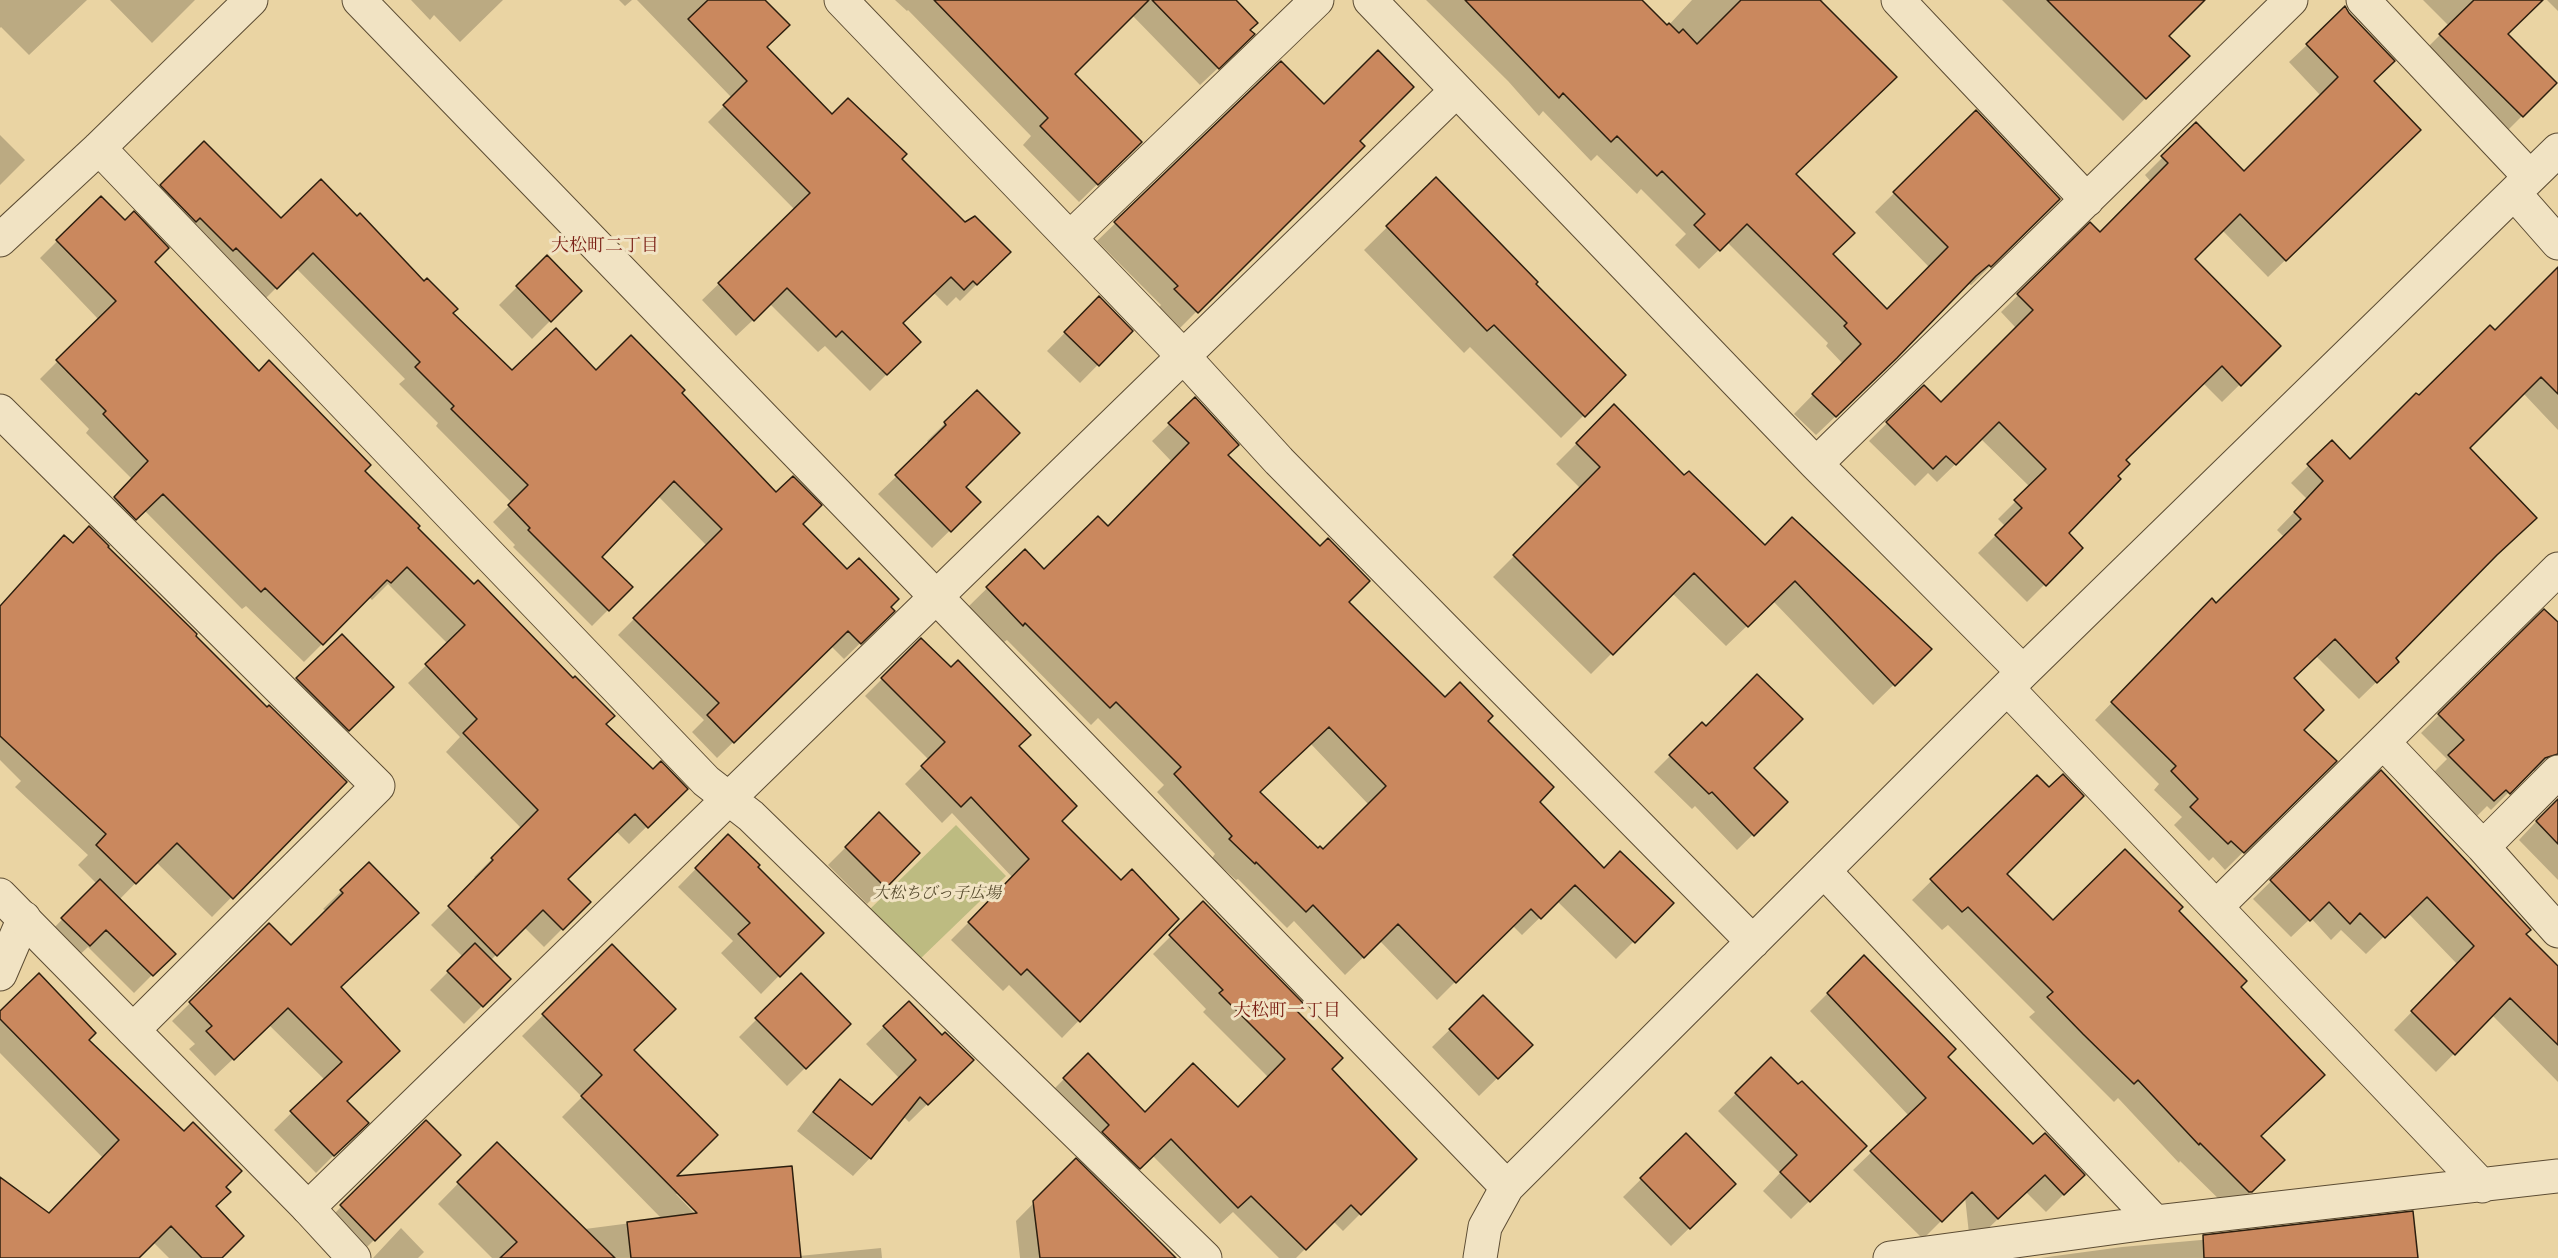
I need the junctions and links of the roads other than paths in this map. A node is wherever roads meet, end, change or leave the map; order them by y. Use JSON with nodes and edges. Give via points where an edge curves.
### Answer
{"nodes":[{"id":1,"x":359,"y":0,"type":"edge"},
{"id":2,"x":840,"y":0,"type":"edge"},
{"id":3,"x":1317,"y":0,"type":"edge"},
{"id":4,"x":1370,"y":0,"type":"edge"},
{"id":5,"x":1898,"y":0,"type":"edge"},
{"id":6,"x":2292,"y":0,"type":"edge"},
{"id":7,"x":2363,"y":0,"type":"edge"},
{"id":8,"x":247,"y":1,"type":"edge"},
{"id":9,"x":1456,"y":92,"type":"junction"},
{"id":10,"x":99,"y":148,"type":"junction"},
{"id":11,"x":2558,"y":150,"type":"edge"},
{"id":12,"x":2522,"y":185,"type":"junction"},
{"id":13,"x":2087,"y":200,"type":"junction"},
{"id":14,"x":1070,"y":238,"type":"junction"},
{"id":15,"x":0,"y":240,"type":"edge"},
{"id":16,"x":2558,"y":243,"type":"edge"},
{"id":17,"x":1184,"y":357,"type":"junction"},
{"id":18,"x":0,"y":411,"type":"edge"},
{"id":19,"x":1816,"y":464,"type":"junction"},
{"id":20,"x":2554,"y":579,"type":"edge"},
{"id":21,"x":936,"y":597,"type":"junction"},
{"id":22,"x":2016,"y":681,"type":"junction"},
{"id":23,"x":2383,"y":742,"type":"junction"},
{"id":24,"x":2558,"y":772,"type":"edge"},
{"id":25,"x":729,"y":799,"type":"junction"},
{"id":26,"x":2483,"y":847,"type":"junction"},
{"id":27,"x":1824,"y":871,"type":"junction"},
{"id":28,"x":0,"y":895,"type":"edge"},
{"id":29,"x":2216,"y":907,"type":"junction"},
{"id":30,"x":24,"y":918,"type":"junction"},
{"id":31,"x":2558,"y":931,"type":"edge"},
{"id":32,"x":1753,"y":942,"type":"junction"},
{"id":33,"x":0,"y":974,"type":"edge"},
{"id":34,"x":133,"y":1030,"type":"junction"},
{"id":35,"x":2558,"y":1176,"type":"edge"},
{"id":36,"x":2482,"y":1185,"type":"junction"},
{"id":37,"x":1508,"y":1187,"type":"junction"},
{"id":38,"x":308,"y":1208,"type":"junction"},
{"id":39,"x":2155,"y":1222,"type":"junction"},
{"id":40,"x":354,"y":1258,"type":"edge"},
{"id":41,"x":1205,"y":1258,"type":"edge"},
{"id":42,"x":1480,"y":1258,"type":"edge"},
{"id":43,"x":1890,"y":1258,"type":"edge"}],
"edges":[{"from":1,"to":21,"type":"street"},
{"from":2,"to":14,"type":"street"},
{"from":3,"to":14,"type":"street"},
{"from":4,"to":9,"type":"street"},
{"from":5,"to":13,"type":"street"},
{"from":6,"to":13,"type":"street"},
{"from":7,"to":12,"type":"street"},
{"from":8,"to":10,"type":"street"},
{"from":9,"to":17,"type":"street"},
{"from":9,"to":19,"type":"street"},
{"from":10,"to":15,"type":"street"},
{"from":10,"to":25,"type":"street","via":[[706,781]]},
{"from":11,"to":12,"type":"street"},
{"from":12,"to":16,"type":"street"},
{"from":12,"to":22,"type":"street"},
{"from":13,"to":19,"type":"street"},
{"from":14,"to":17,"type":"street"},
{"from":17,"to":21,"type":"street"},
{"from":17,"to":32,"type":"street","via":[[1279,462]]},
{"from":18,"to":34,"type":"street","via":[[378,786]]},
{"from":19,"to":22,"type":"street"},
{"from":20,"to":23,"type":"street"},
{"from":21,"to":25,"type":"street"},
{"from":21,"to":37,"type":"street"},
{"from":22,"to":27,"type":"street"},
{"from":22,"to":29,"type":"street"},
{"from":23,"to":26,"type":"street"},
{"from":23,"to":29,"type":"street"},
{"from":24,"to":26,"type":"street"},
{"from":25,"to":38,"type":"street"},
{"from":25,"to":41,"type":"street","via":[[751,816]]},
{"from":26,"to":31,"type":"street"},
{"from":27,"to":32,"type":"street"},
{"from":27,"to":39,"type":"street"},
{"from":28,"to":30,"type":"street"},
{"from":29,"to":36,"type":"street"},
{"from":30,"to":33,"type":"street"},
{"from":30,"to":34,"type":"street"},
{"from":32,"to":37,"type":"street"},
{"from":34,"to":38,"type":"street"},
{"from":35,"to":36,"type":"street"},
{"from":36,"to":39,"type":"street"},
{"from":37,"to":42,"type":"street","via":[[1485,1227]]},
{"from":38,"to":40,"type":"street"},
{"from":39,"to":43,"type":"street"}]}
